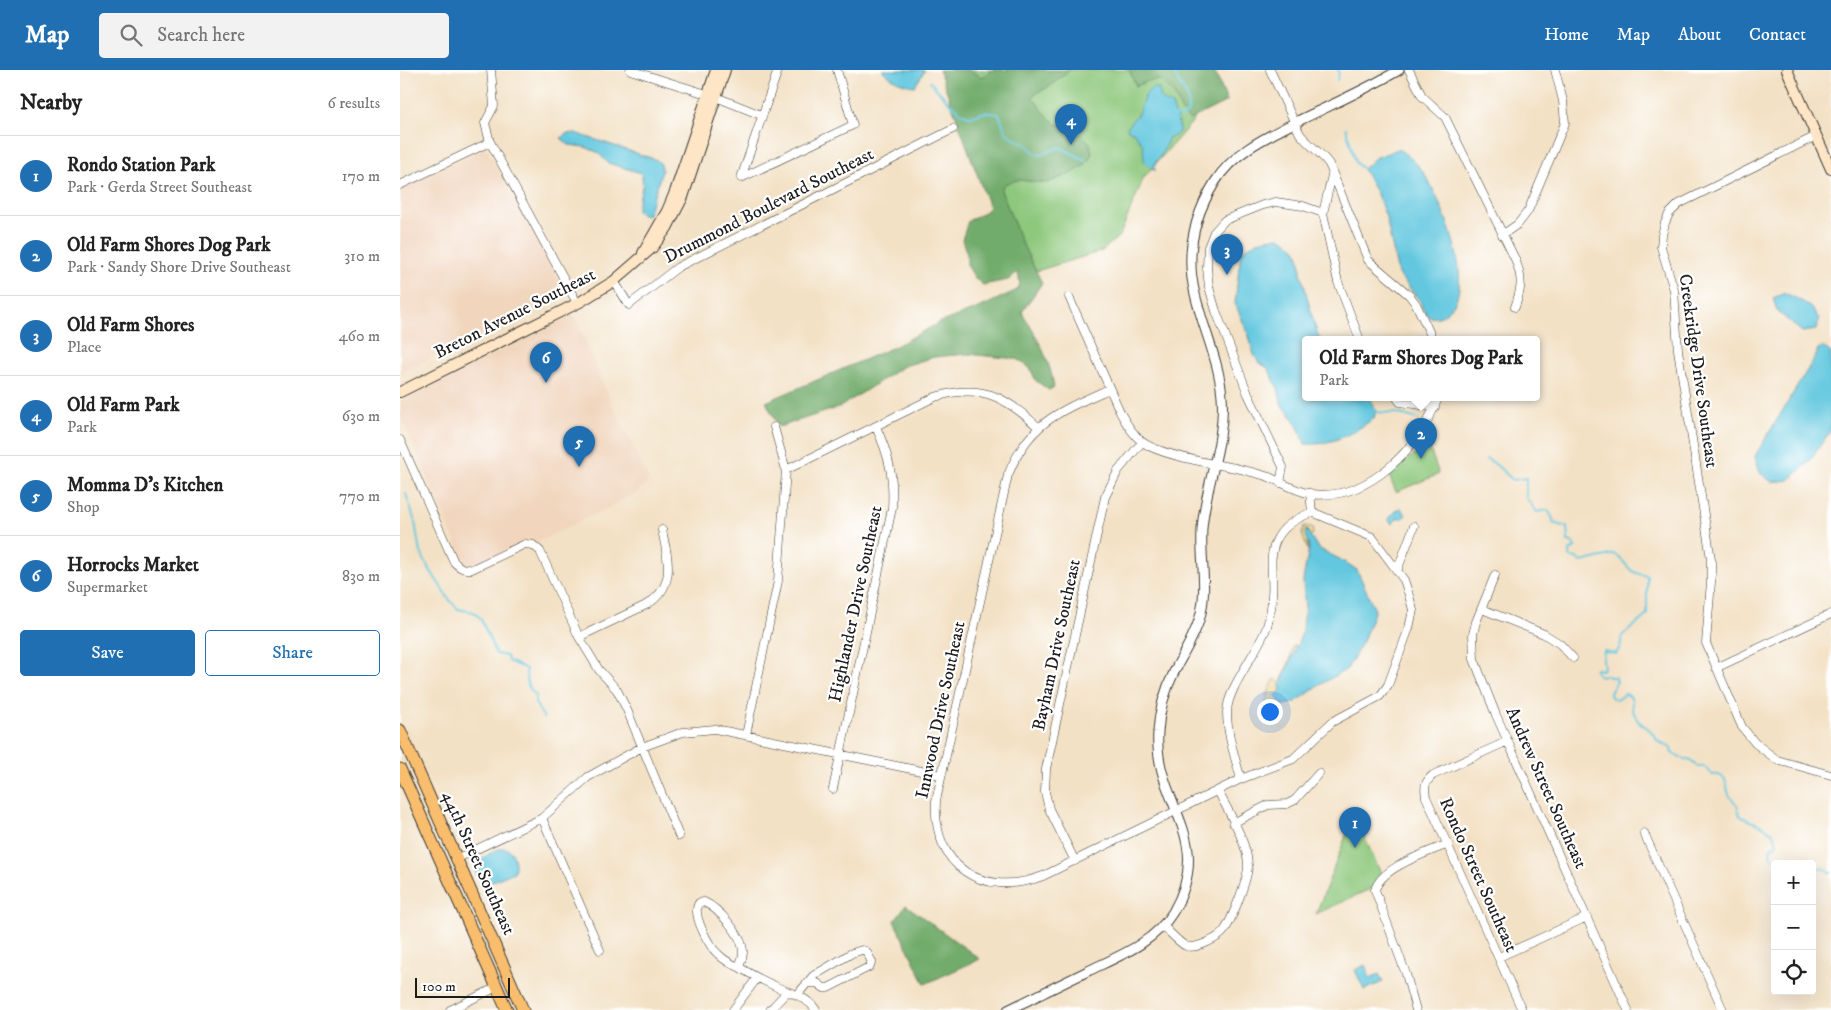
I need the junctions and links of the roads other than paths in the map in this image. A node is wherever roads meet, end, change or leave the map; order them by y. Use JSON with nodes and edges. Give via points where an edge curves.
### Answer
{"nodes":[{"id":1,"x":491,"y":70,"type":"edge"},
{"id":2,"x":630,"y":70,"type":"edge"},
{"id":3,"x":716,"y":70,"type":"edge"},
{"id":4,"x":725,"y":70,"type":"edge"},
{"id":5,"x":778,"y":70,"type":"edge"},
{"id":6,"x":837,"y":70,"type":"edge"},
{"id":7,"x":1270,"y":70,"type":"edge"},
{"id":8,"x":1399,"y":70,"type":"edge"},
{"id":9,"x":1409,"y":70,"type":"edge"},
{"id":10,"x":1555,"y":70,"type":"edge"},
{"id":11,"x":1787,"y":70,"type":"edge"},
{"id":12,"x":712,"y":96,"type":"junction"},
{"id":13,"x":762,"y":115,"type":"junction"},
{"id":14,"x":1294,"y":123,"type":"junction"},
{"id":15,"x":953,"y":130,"type":"dead end"},
{"id":16,"x":1816,"y":136,"type":"junction"},
{"id":17,"x":490,"y":142,"type":"junction"},
{"id":18,"x":1831,"y":169,"type":"edge"},
{"id":19,"x":1332,"y":175,"type":"junction"},
{"id":20,"x":400,"y":185,"type":"edge"},
{"id":21,"x":1323,"y":213,"type":"junction"},
{"id":22,"x":1502,"y":235,"type":"junction"},
{"id":23,"x":614,"y":281,"type":"junction"},
{"id":24,"x":1069,"y":297,"type":"dead end"},
{"id":25,"x":577,"y":303,"type":"junction"},
{"id":26,"x":1515,"y":307,"type":"dead end"},
{"id":27,"x":1358,"y":336,"type":"edge"},
{"id":28,"x":1431,"y":336,"type":"edge"},
{"id":29,"x":1109,"y":389,"type":"junction"},
{"id":30,"x":400,"y":392,"type":"edge"},
{"id":31,"x":1400,"y":401,"type":"edge"},
{"id":32,"x":1437,"y":401,"type":"edge"},
{"id":33,"x":1435,"y":407,"type":"junction"},
{"id":34,"x":876,"y":427,"type":"junction"},
{"id":35,"x":1038,"y":427,"type":"junction"},
{"id":36,"x":774,"y":428,"type":"dead end"},
{"id":37,"x":400,"y":440,"type":"edge"},
{"id":38,"x":1142,"y":442,"type":"junction"},
{"id":39,"x":1215,"y":464,"type":"junction"},
{"id":40,"x":786,"y":470,"type":"junction"},
{"id":41,"x":1280,"y":483,"type":"junction"},
{"id":42,"x":1310,"y":494,"type":"junction"},
{"id":43,"x":1312,"y":512,"type":"junction"},
{"id":44,"x":1414,"y":526,"type":"dead end"},
{"id":45,"x":662,"y":530,"type":"dead end"},
{"id":46,"x":1397,"y":571,"type":"junction"},
{"id":47,"x":1495,"y":575,"type":"dead end"},
{"id":48,"x":1482,"y":609,"type":"junction"},
{"id":49,"x":1831,"y":614,"type":"edge"},
{"id":50,"x":579,"y":637,"type":"junction"},
{"id":51,"x":1573,"y":658,"type":"dead end"},
{"id":52,"x":1716,"y":668,"type":"junction"},
{"id":53,"x":400,"y":730,"type":"edge"},
{"id":54,"x":746,"y":735,"type":"junction"},
{"id":55,"x":1508,"y":741,"type":"junction"},
{"id":56,"x":642,"y":747,"type":"junction"},
{"id":57,"x":839,"y":755,"type":"junction"},
{"id":58,"x":400,"y":768,"type":"edge"},
{"id":59,"x":1319,"y":773,"type":"dead end"},
{"id":60,"x":941,"y":775,"type":"junction"},
{"id":61,"x":1831,"y":775,"type":"edge"},
{"id":62,"x":1241,"y":779,"type":"junction"},
{"id":63,"x":422,"y":780,"type":"junction"},
{"id":64,"x":833,"y":789,"type":"dead end"},
{"id":65,"x":1218,"y":791,"type":"junction"},
{"id":66,"x":1177,"y":811,"type":"junction"},
{"id":67,"x":542,"y":818,"type":"junction"},
{"id":68,"x":1233,"y":823,"type":"junction"},
{"id":69,"x":1644,"y":833,"type":"dead end"},
{"id":70,"x":679,"y":836,"type":"dead end"},
{"id":71,"x":1448,"y":844,"type":"junction"},
{"id":72,"x":434,"y":846,"type":"junction"},
{"id":73,"x":456,"y":859,"type":"junction"},
{"id":74,"x":1075,"y":861,"type":"junction"},
{"id":75,"x":1587,"y":916,"type":"junction"},
{"id":76,"x":1163,"y":926,"type":"junction"},
{"id":77,"x":600,"y":950,"type":"dead end"},
{"id":78,"x":1498,"y":957,"type":"junction"},
{"id":79,"x":739,"y":967,"type":"junction"},
{"id":80,"x":757,"y":978,"type":"junction"},
{"id":81,"x":809,"y":983,"type":"junction"},
{"id":82,"x":497,"y":987,"type":"junction"},
{"id":83,"x":787,"y":992,"type":"junction"},
{"id":84,"x":798,"y":994,"type":"junction"},
{"id":85,"x":450,"y":1010,"type":"edge"},
{"id":86,"x":507,"y":1010,"type":"edge"},
{"id":87,"x":522,"y":1010,"type":"edge"},
{"id":88,"x":733,"y":1010,"type":"edge"},
{"id":89,"x":770,"y":1010,"type":"edge"},
{"id":90,"x":816,"y":1010,"type":"edge"},
{"id":91,"x":1008,"y":1010,"type":"edge"},
{"id":92,"x":1416,"y":1010,"type":"edge"},
{"id":93,"x":1522,"y":1010,"type":"edge"},
{"id":94,"x":1628,"y":1010,"type":"edge"},
{"id":95,"x":1723,"y":1010,"type":"edge"}],
"edges":[{"from":1,"to":17,"type":"street","via":[[494,106],[485,124]]},
{"from":2,"to":12,"type":"street"},
{"from":3,"to":12,"type":"main road","name":"Breton Avenue Southeast"},
{"from":4,"to":12,"type":"main road","name":"Breton Avenue Southeast"},
{"from":5,"to":13,"type":"street"},
{"from":6,"to":13,"type":"street","via":[[852,125],[741,178]]},
{"from":7,"to":14,"type":"street"},
{"from":8,"to":14,"type":"street"},
{"from":9,"to":22,"type":"street","via":[[1422,96],[1445,117]]},
{"from":10,"to":22,"type":"street","via":[[1564,106],[1564,123],[1528,211],[1518,224]]},
{"from":11,"to":16,"type":"main road"},
{"from":12,"to":13,"type":"street"},
{"from":12,"to":23,"type":"main road","name":"Breton Avenue Southeast","via":[[667,211],[640,258]]},
{"from":14,"to":19,"type":"street","via":[[1306,142],[1324,157]]},
{"from":14,"to":39,"type":"street","via":[[1253,144],[1230,163],[1216,180],[1195,225],[1190,269],[1220,376],[1222,420]]},
{"from":15,"to":23,"type":"street","name":"Drummond Boulevard Southeast","via":[[686,263],[629,305]]},
{"from":16,"to":18,"type":"main road"},
{"from":16,"to":52,"type":"street","name":"Creekridge Drive Southeast","via":[[1679,204],[1669,214],[1662,235],[1663,256],[1674,290],[1678,350],[1711,559],[1706,643]]},
{"from":17,"to":20,"type":"street"},
{"from":17,"to":25,"type":"street"},
{"from":19,"to":21,"type":"street"},
{"from":19,"to":28,"type":"street","via":[[1368,260],[1416,304]]},
{"from":21,"to":27,"type":"street","via":[[1338,282]]},
{"from":21,"to":41,"type":"street","via":[[1276,202],[1263,205],[1225,220],[1214,232],[1208,247],[1209,287],[1216,311],[1248,394],[1283,467]]},
{"from":22,"to":26,"type":"street","via":[[1522,280]]},
{"from":23,"to":25,"type":"main road","name":"Breton Avenue Southeast"},
{"from":24,"to":29,"type":"street"},
{"from":25,"to":30,"type":"main road","name":"Breton Avenue Southeast"},
{"from":29,"to":35,"type":"street","name":"Innwood Drive Southeast","via":[[1068,407]]},
{"from":29,"to":38,"type":"street","via":[[1125,421]]},
{"from":31,"to":33,"type":"street"},
{"from":32,"to":33,"type":"street"},
{"from":33,"to":42,"type":"street","via":[[1416,441],[1380,474],[1343,492]]},
{"from":34,"to":35,"type":"street","via":[[935,397],[958,391],[983,392],[1001,399],[1019,409]]},
{"from":34,"to":40,"type":"street"},
{"from":34,"to":57,"type":"street","name":"Highlander Drive Southeast","via":[[891,465],[892,508]]},
{"from":35,"to":60,"type":"street","name":"Innwood Drive Southeast","via":[[1016,455],[1008,475]]},
{"from":36,"to":40,"type":"street"},
{"from":37,"to":50,"type":"street","via":[[454,562],[465,570],[472,569],[518,546],[533,545],[540,551]]},
{"from":38,"to":39,"type":"street","via":[[1173,454]]},
{"from":38,"to":74,"type":"street","name":"Bayham Drive Southeast","via":[[1118,471],[1105,497],[1046,769],[1045,792],[1049,809]]},
{"from":39,"to":41,"type":"street","via":[[1250,471]]},
{"from":39,"to":66,"type":"street","via":[[1202,530],[1205,588],[1202,610],[1195,632],[1166,690],[1159,722],[1161,768]]},
{"from":40,"to":54,"type":"street","via":[[778,581]]},
{"from":41,"to":42,"type":"street"},
{"from":42,"to":43,"type":"street"},
{"from":43,"to":46,"type":"street","name":"Innwood Drive Southeast","via":[[1372,537]]},
{"from":43,"to":62,"type":"street","via":[[1284,528],[1275,542],[1270,559],[1272,596],[1267,627],[1227,710]]},
{"from":44,"to":46,"type":"street"},
{"from":45,"to":50,"type":"street","via":[[668,568],[663,590],[651,602]]},
{"from":46,"to":62,"type":"street","name":"Innwood Drive Southeast","via":[[1404,580],[1413,610],[1404,644],[1380,696],[1332,722],[1293,759]]},
{"from":47,"to":48,"type":"street","name":"Andrew Street Southeast"},
{"from":48,"to":51,"type":"street","via":[[1544,634]]},
{"from":48,"to":55,"type":"street","name":"Andrew Street Southeast","via":[[1473,634],[1474,660]]},
{"from":49,"to":52,"type":"street"},
{"from":50,"to":56,"type":"street","via":[[599,670],[617,690]]},
{"from":52,"to":61,"type":"street","name":"Creekridge Drive Southeast","via":[[1742,727],[1762,750],[1785,764]]},
{"from":53,"to":63,"type":"main road","name":"44th Street Southeast"},
{"from":54,"to":56,"type":"street","via":[[700,730],[683,732]]},
{"from":54,"to":57,"type":"street"},
{"from":55,"to":71,"type":"street","name":"Rondo Street Southeast","via":[[1427,780],[1424,787],[1426,797]]},
{"from":55,"to":75,"type":"street","name":"Andrew Street Southeast"},
{"from":56,"to":67,"type":"street","via":[[588,777]]},
{"from":56,"to":70,"type":"street"},
{"from":57,"to":60,"type":"street"},
{"from":57,"to":64,"type":"street","name":"Highlander Drive Southeast"},
{"from":58,"to":63,"type":"main road","via":[[411,781]]},
{"from":58,"to":72,"type":"main road","name":"44th Street Southeast"},
{"from":59,"to":68,"type":"street","via":[[1295,800],[1288,804],[1268,805]]},
{"from":60,"to":74,"type":"street","name":"Innwood Drive Southeast","via":[[936,800],[938,835],[944,848],[964,870],[984,881],[1006,885],[1029,881]]},
{"from":62,"to":65,"type":"street","name":"Innwood Drive Southeast"},
{"from":63,"to":73,"type":"main road","name":"44th Street Southeast"},
{"from":65,"to":66,"type":"street","name":"Innwood Drive Southeast"},
{"from":65,"to":68,"type":"street"},
{"from":66,"to":74,"type":"street","name":"Innwood Drive Southeast"},
{"from":66,"to":76,"type":"street","via":[[1188,841],[1188,874],[1181,896]]},
{"from":67,"to":73,"type":"street"},
{"from":67,"to":77,"type":"street"},
{"from":68,"to":76,"type":"street","via":[[1244,849],[1248,870],[1225,930],[1195,947],[1186,946]]},
{"from":69,"to":95,"type":"street"},
{"from":71,"to":78,"type":"street","name":"Rondo Street Southeast"},
{"from":71,"to":92,"type":"street","via":[[1397,867],[1377,882],[1375,890],[1405,969]]},
{"from":72,"to":73,"type":"main road","via":[[446,858]]},
{"from":72,"to":82,"type":"main road","name":"44th Street Southeast"},
{"from":73,"to":87,"type":"main road","name":"44th Street Southeast"},
{"from":75,"to":78,"type":"street"},
{"from":75,"to":94,"type":"street","name":"Andrew Street Southeast"},
{"from":76,"to":91,"type":"street","via":[[1141,945]]},
{"from":78,"to":93,"type":"street","name":"Rondo Street Southeast"},
{"from":79,"to":79,"type":"street","via":[[717,953],[707,938],[696,912],[699,903],[704,902],[716,910],[737,936],[743,952]]},
{"from":79,"to":80,"type":"street"},
{"from":80,"to":83,"type":"street"},
{"from":80,"to":88,"type":"street"},
{"from":81,"to":81,"type":"street","via":[[813,976],[852,953],[862,950],[870,955],[872,962],[869,967],[828,988]]},
{"from":81,"to":84,"type":"street"},
{"from":82,"to":85,"type":"street"},
{"from":82,"to":86,"type":"main road","name":"44th Street Southeast"},
{"from":82,"to":87,"type":"main road","via":[[510,991]]},
{"from":83,"to":84,"type":"street"},
{"from":83,"to":89,"type":"street"},
{"from":84,"to":90,"type":"street"}]}
